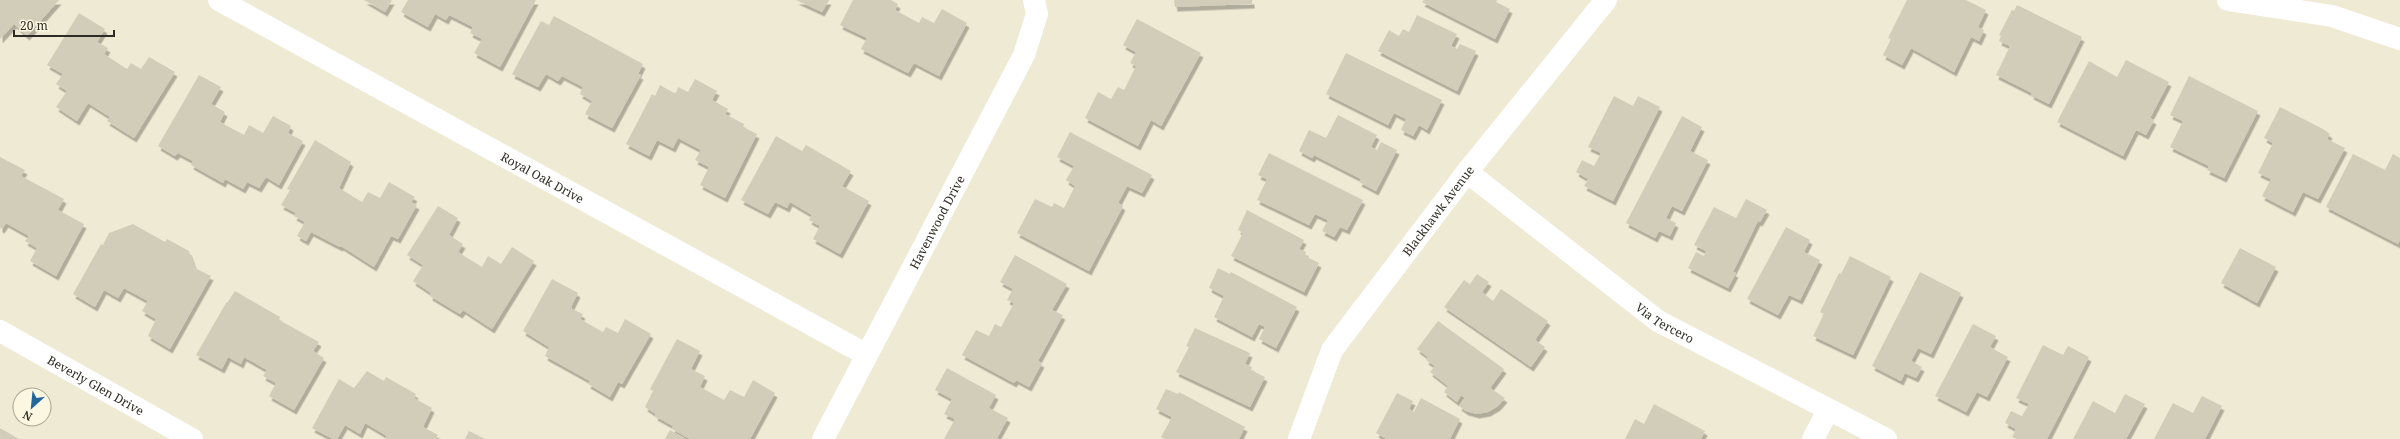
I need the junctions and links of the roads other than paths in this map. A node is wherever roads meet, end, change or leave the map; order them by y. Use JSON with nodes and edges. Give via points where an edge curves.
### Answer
{"nodes":[{"id":1,"x":219,"y":0,"type":"edge"},
{"id":2,"x":1034,"y":0,"type":"edge"},
{"id":3,"x":1606,"y":0,"type":"edge"},
{"id":4,"x":2228,"y":0,"type":"edge"},
{"id":5,"x":2400,"y":39,"type":"edge"},
{"id":6,"x":1467,"y":172,"type":"junction"},
{"id":7,"x":0,"y":331,"type":"edge"},
{"id":8,"x":867,"y":355,"type":"junction"},
{"id":9,"x":1828,"y":410,"type":"junction"},
{"id":10,"x":192,"y":439,"type":"edge"},
{"id":11,"x":823,"y":439,"type":"edge"},
{"id":12,"x":1299,"y":439,"type":"edge"},
{"id":13,"x":1813,"y":439,"type":"edge"},
{"id":14,"x":1886,"y":439,"type":"edge"}],
"edges":[{"from":1,"to":8,"type":"street","name":"Royal Oak Drive"},
{"from":2,"to":8,"type":"street","name":"Havenwood Drive","via":[[1037,14],[1024,55]]},
{"from":3,"to":6,"type":"street","name":"Blackhawk Avenue"},
{"from":4,"to":5,"type":"street","via":[[2332,16]]},
{"from":6,"to":9,"type":"street","name":"Via Tercero","via":[[1658,321]]},
{"from":6,"to":12,"type":"street","name":"Blackhawk Avenue","via":[[1332,350]]},
{"from":7,"to":10,"type":"street","name":"Beverly Glen Drive"},
{"from":8,"to":11,"type":"street","name":"Havenwood Drive"},
{"from":9,"to":13,"type":"street"},
{"from":9,"to":14,"type":"street","name":"Via Tercero"}]}
